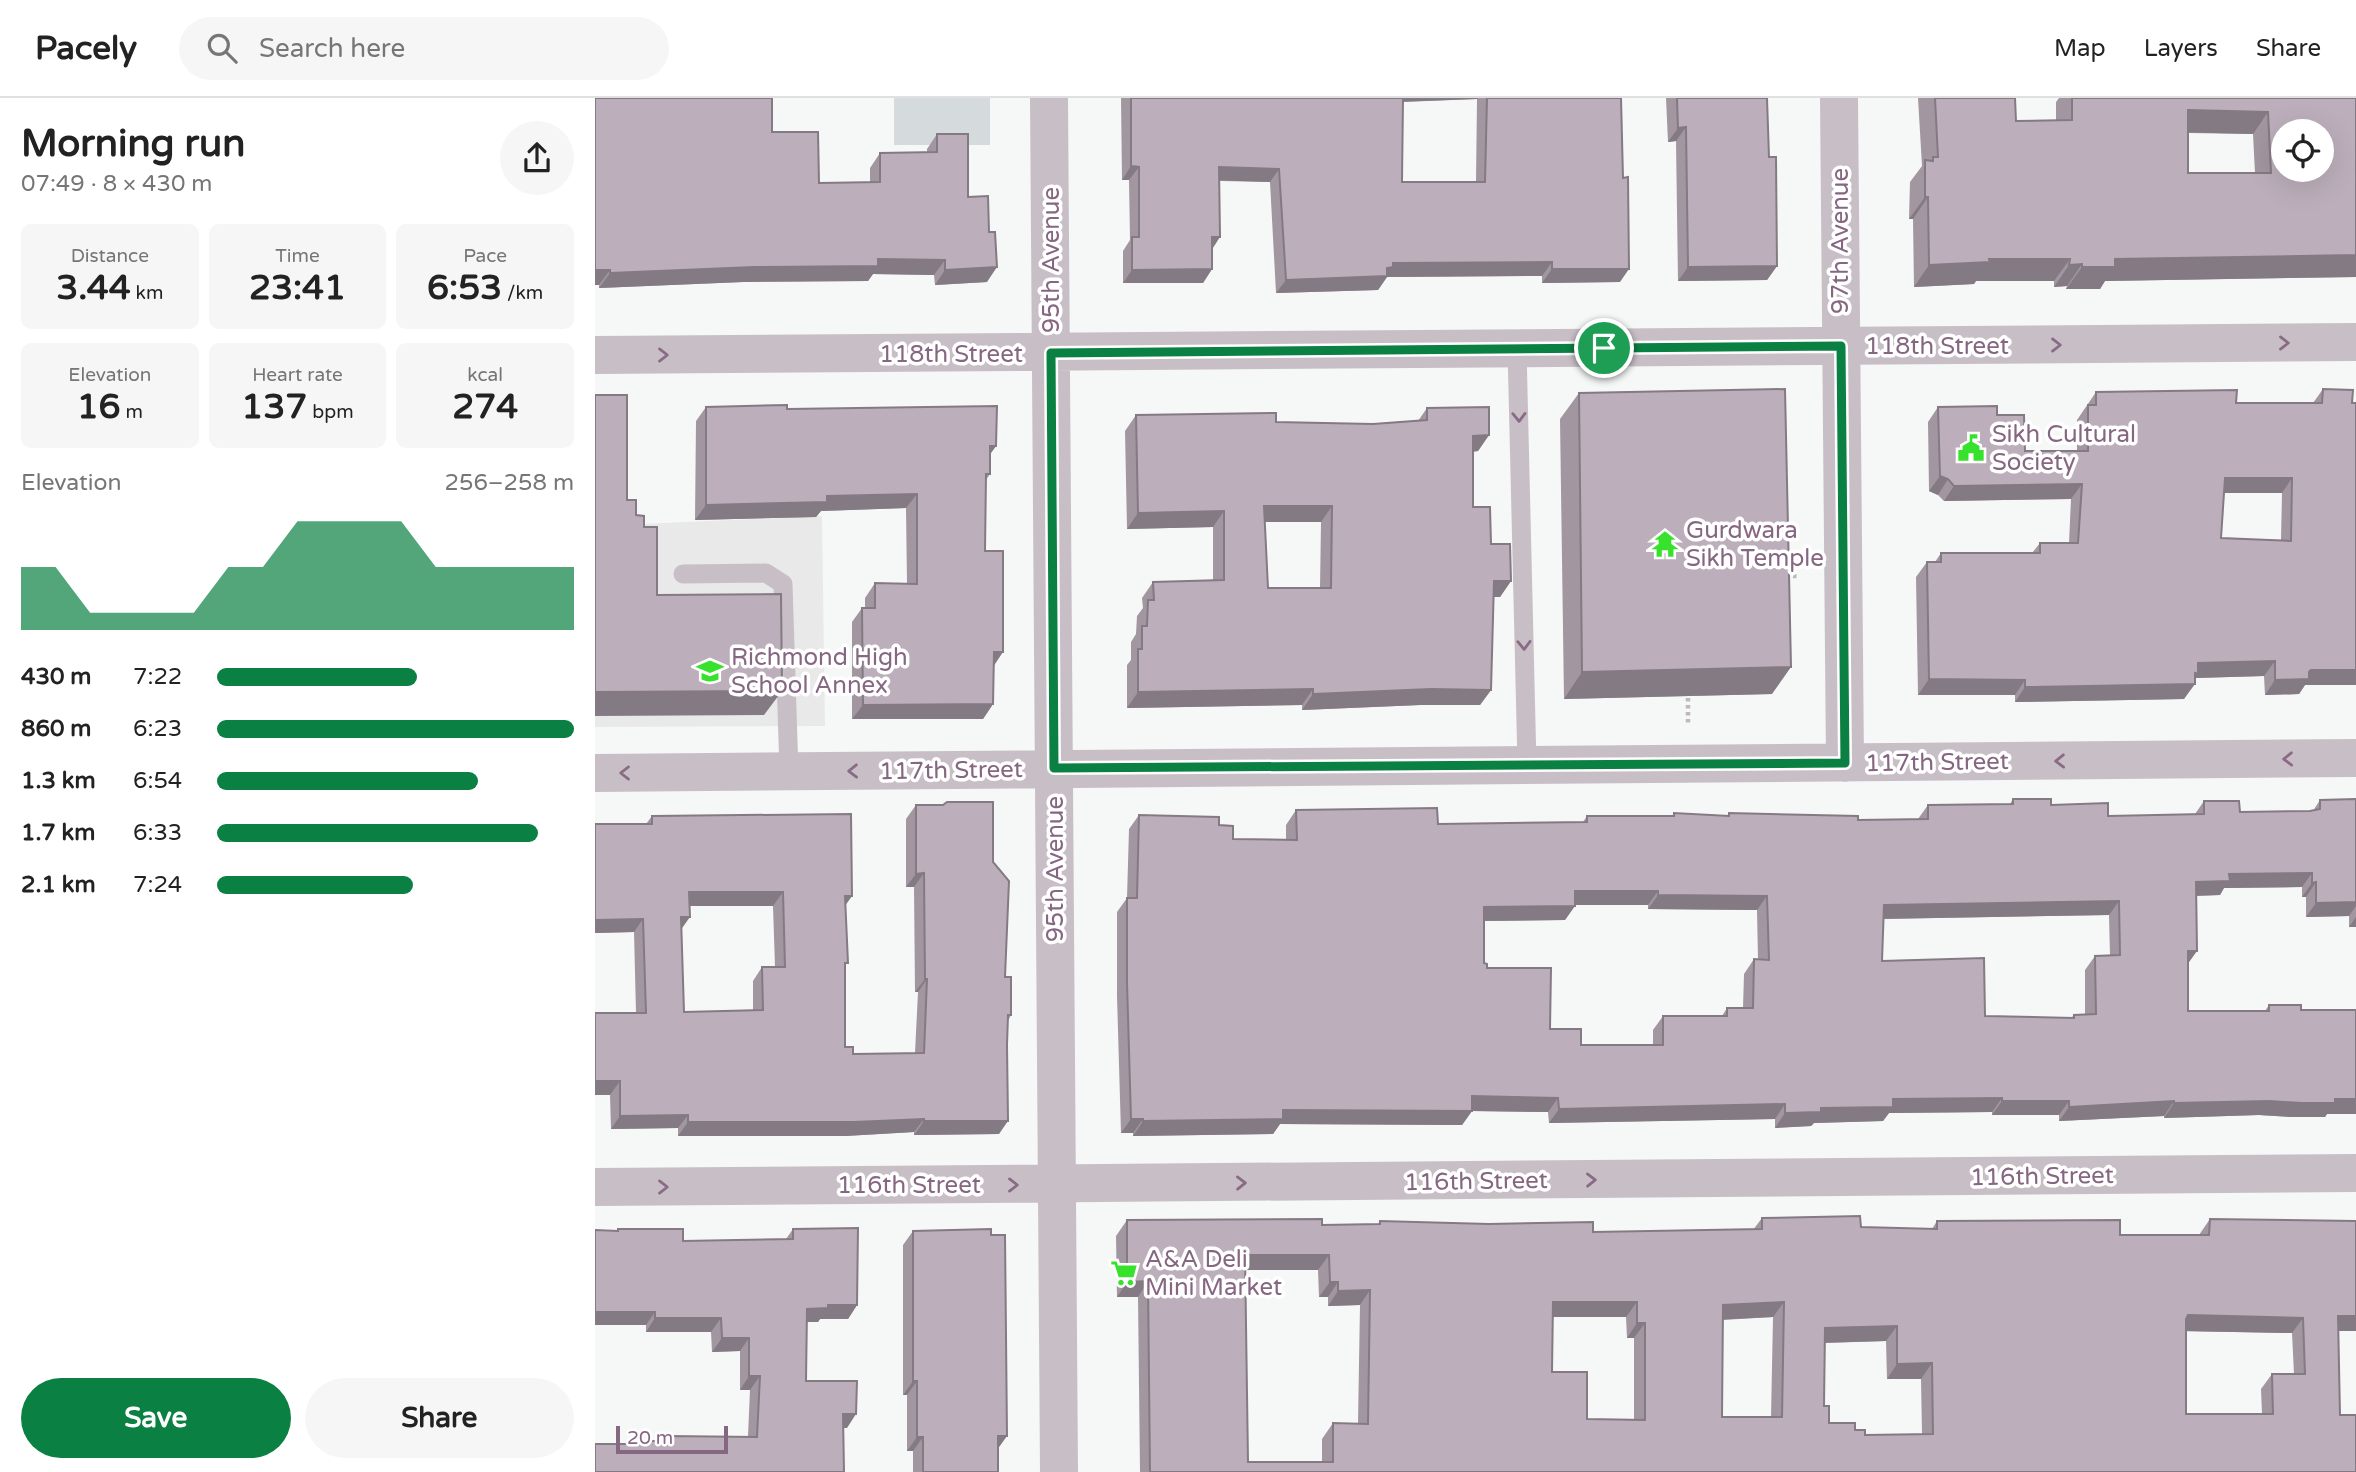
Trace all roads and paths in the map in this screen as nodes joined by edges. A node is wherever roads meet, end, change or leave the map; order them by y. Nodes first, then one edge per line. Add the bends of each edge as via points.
1 (1049, 98) edge
2 (1839, 98) edge
3 (2356, 342) edge
4 (1841, 346) junction
5 (1517, 349) junction
6 (1051, 353) junction
7 (595, 355) edge
8 (683, 574) dead end
9 (1786, 576) edge
10 (1798, 576) dead end
11 (1688, 698) edge
12 (1688, 729) dead end
13 (2356, 758) edge
14 (1845, 763) junction
15 (1527, 765) junction
16 (1054, 768) junction
17 (789, 772) junction
18 (595, 773) edge
19 (2356, 1173) edge
20 (1058, 1185) junction
21 (595, 1187) edge
22 (1059, 1472) edge

1 - 6 street, 95th Avenue
2 - 4 street, 97th Avenue
4 -> 3 street, 118th Street
4 - 5 street, 118th Street
4 - 14 street, 97th Avenue
5 - 6 street, 118th Street
5 -> 15 lane
7 -> 6 street, 118th Street
6 - 16 street, 95th Avenue
8 - 17 lane via 766,573 783,584
9 - 10 path
11 - 12 path
13 -> 14 street, 117th Street
14 - 15 street, 117th Street
15 - 16 street, 117th Street
16 -> 17 street, 117th Street
16 - 20 street, 95th Avenue
17 -> 18 street, 117th Street
20 -> 19 street, 116th Street
21 -> 20 street, 116th Street
20 - 22 street, 95th Avenue

